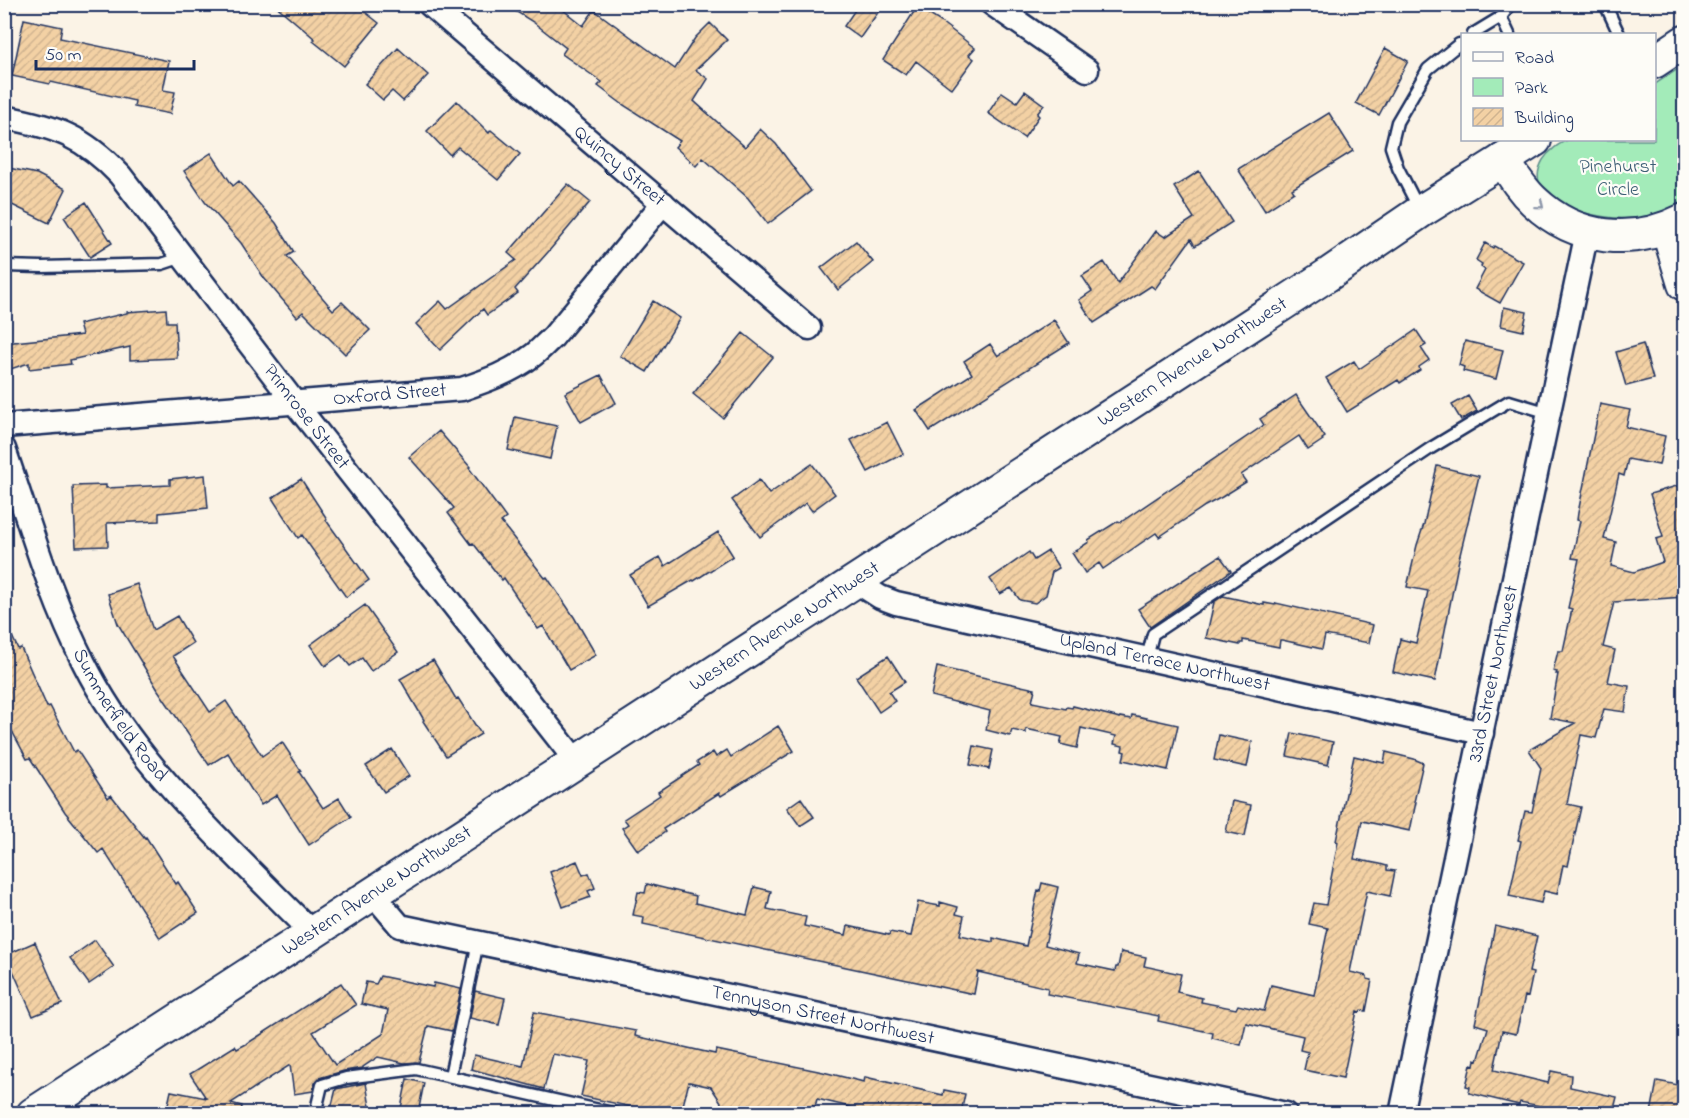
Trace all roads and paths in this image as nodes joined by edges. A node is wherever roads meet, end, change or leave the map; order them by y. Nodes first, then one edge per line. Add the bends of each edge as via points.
1 (429, 4) edge
2 (992, 4) edge
3 (1511, 4) edge
4 (1605, 4) edge
5 (1501, 16) junction
6 (1475, 33) edge
7 (1509, 33) edge
8 (1619, 33) edge
9 (1684, 42) edge
10 (1461, 44) edge
11 (1656, 61) edge
12 (1087, 70) dead end
13 (4, 117) edge
14 (1533, 141) edge
15 (1503, 160) junction
16 (663, 203) junction
17 (1420, 212) junction
18 (1676, 224) edge
19 (1587, 232) junction
20 (183, 257) junction
21 (4, 266) edge
22 (1684, 284) edge
23 (809, 328) dead end
24 (294, 402) junction
25 (1549, 413) junction
26 (4, 426) edge
27 (4, 449) edge
28 (855, 581) junction
29 (1147, 658) junction
30 (1482, 733) junction
31 (576, 761) junction
32 (373, 894) junction
33 (313, 933) junction
34 (478, 942) junction
35 (450, 1076) junction
36 (34, 1113) edge
37 (315, 1113) edge
38 (617, 1113) edge
39 (1286, 1113) edge
40 (1401, 1113) edge

1 - 16 street, Quincy Street
2 - 12 street
3 - 5 lane
4 - 8 lane
5 - 6 lane
5 - 7 lane
9 - 11 street
10 - 17 lane via 1428,69 1397,122 1391,147
13 - 20 street, Primrose Street via 63,132 105,159
14 - 15 street, Western Avenue Northwest
15 - 17 street, Western Avenue Northwest
15 -> 19 street via 1534,201 1556,218
16 - 23 street, Quincy Street
16 - 24 street, Oxford Street via 553,337 510,370 462,389
17 - 28 street, Western Avenue Northwest
18 - 19 street via 1630,236
18 - 22 street
19 - 25 street, 33rd Street Northwest
20 - 21 lane via 162,264
20 - 24 street, Primrose Street
24 - 26 street, Oxford Street
24 - 31 street, Primrose Street
25 - 29 lane via 1509,401 1431,448 1153,634
25 - 30 street, 33rd Street Northwest
27 - 33 street, Summerfield Road via 57,606 84,665 110,707 178,797
28 - 29 street, Upland Terrace Northwest via 896,603
28 - 31 street, Western Avenue Northwest
29 - 30 street, Upland Terrace Northwest
30 - 40 street, 33rd Street Northwest
31 - 32 street, Western Avenue Northwest
32 - 33 street, Western Avenue Northwest
32 - 34 street, Tennyson Street Northwest via 400,926
33 - 36 street, Western Avenue Northwest
34 - 35 lane
34 - 39 street, Tennyson Street Northwest
35 - 37 lane via 416,1069 346,1078 321,1085
35 - 38 lane

